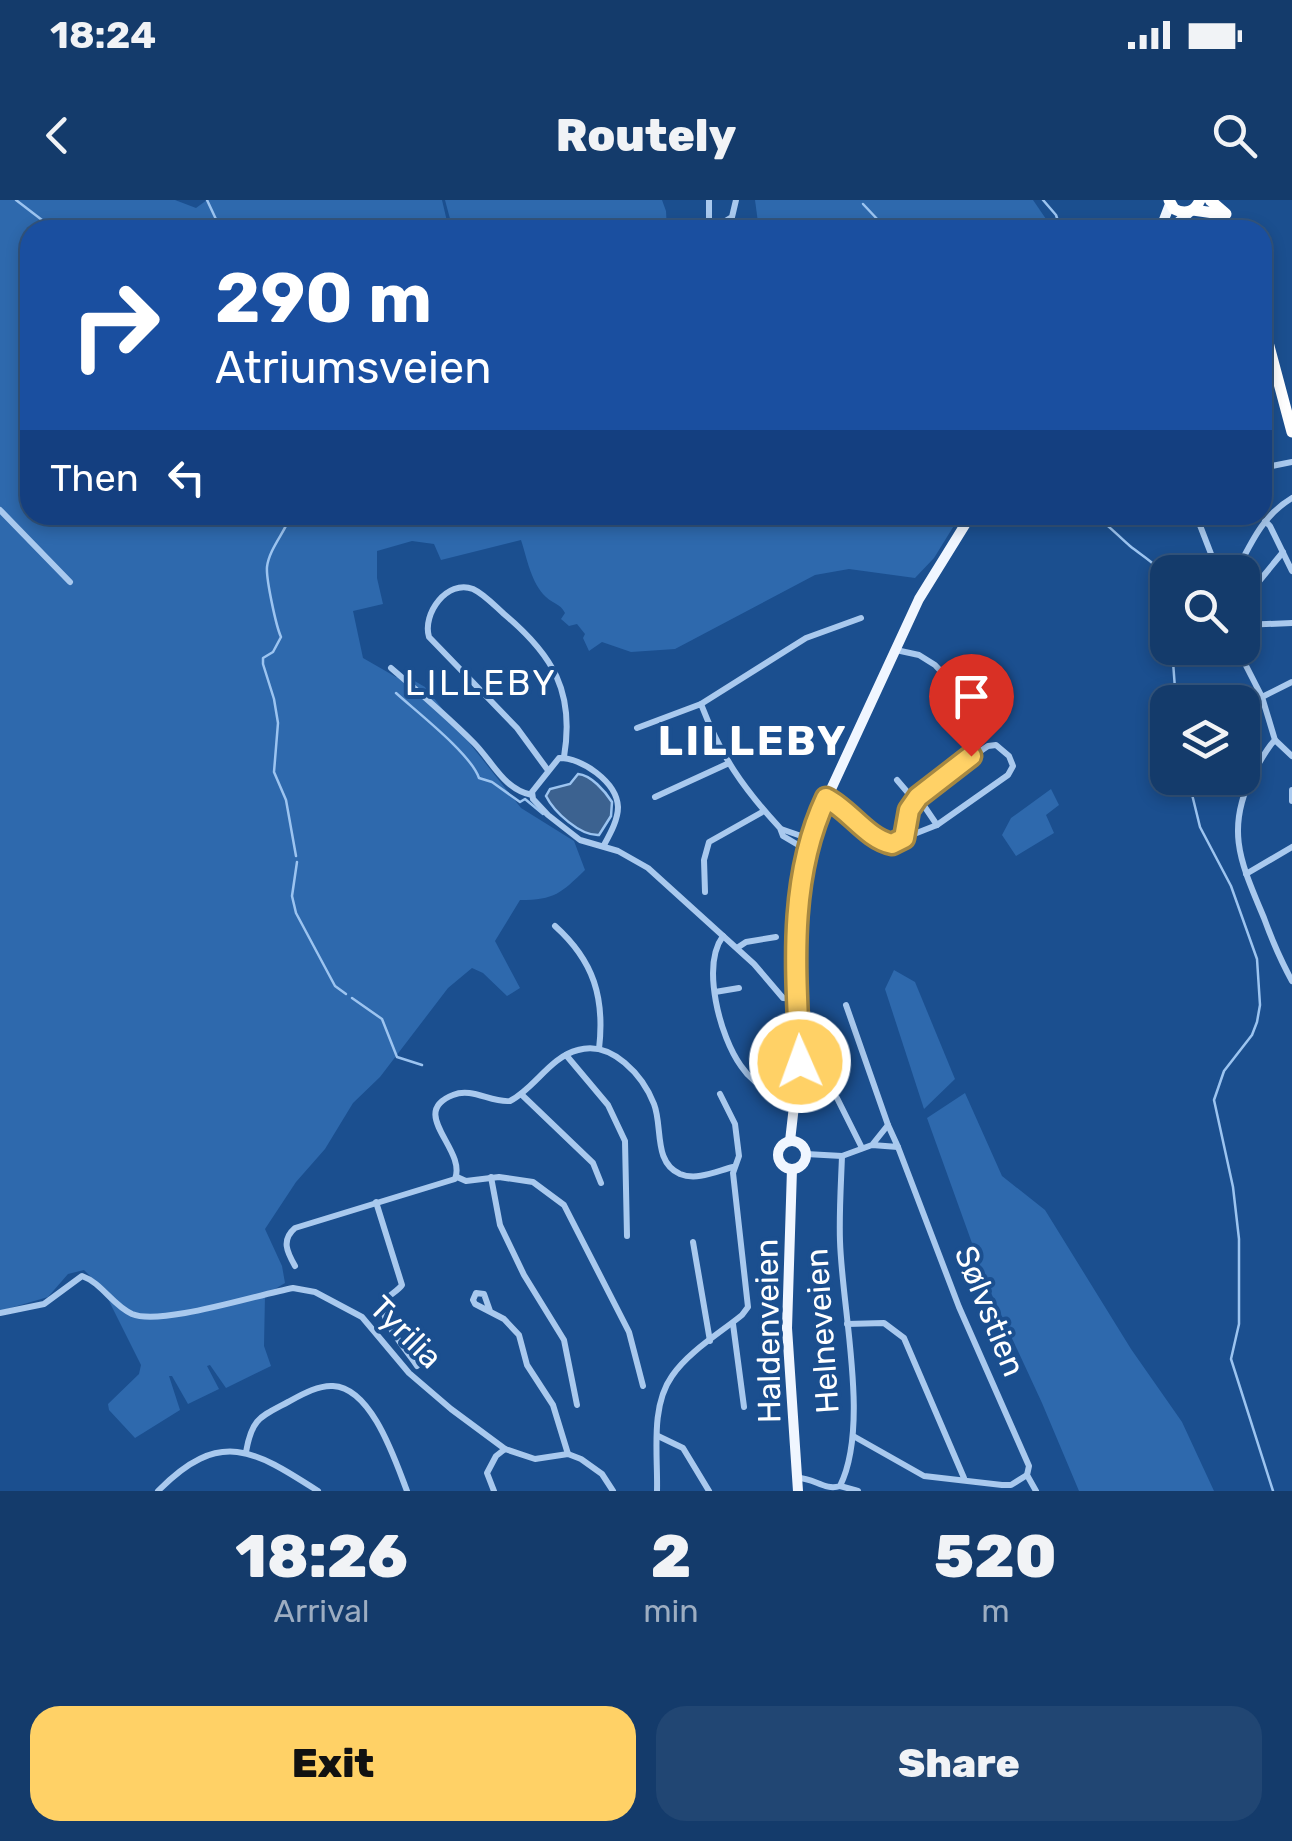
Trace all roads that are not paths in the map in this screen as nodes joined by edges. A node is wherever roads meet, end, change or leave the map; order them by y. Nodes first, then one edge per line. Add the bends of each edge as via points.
1 (1210, 200) edge
2 (1168, 202) edge
3 (1195, 207) edge
4 (1222, 220) edge
5 (1230, 220) edge
6 (1272, 357) edge
7 (1292, 432) edge
8 (0, 510) edge
9 (965, 525) edge
10 (1200, 525) edge
11 (1262, 525) edge
12 (1266, 525) edge
13 (1283, 552) junction
14 (1211, 555) edge
15 (1245, 555) edge
16 (1292, 571) edge
17 (1260, 580) edge
18 (70, 582) dead end
19 (853, 610) dead end
20 (1292, 623) edge
21 (1260, 625) edge
22 (895, 650) junction
23 (1246, 665) edge
24 (391, 668) dead end
25 (951, 682) junction
26 (1292, 682) edge
27 (965, 697) dead end
28 (1262, 697) junction
29 (939, 700) dead end
30 (700, 704) junction
31 (637, 728) dead end
32 (1275, 740) junction
33 (564, 756) junction
34 (1292, 756) edge
35 (727, 764) junction
36 (548, 769) junction
37 (897, 780) dead end
38 (1292, 790) edge
39 (532, 795) junction
40 (655, 797) dead end
41 (826, 798) junction
42 (916, 799) junction
43 (1292, 801) edge
44 (764, 811) junction
45 (937, 825) junction
46 (904, 838) junction
47 (807, 844) junction
48 (604, 845) junction
49 (1292, 847) edge
50 (1246, 874) junction
51 (705, 892) dead end
52 (554, 926) dead end
53 (723, 936) junction
54 (776, 938) dead end
55 (737, 948) junction
56 (1292, 981) edge
57 (738, 988) dead end
58 (715, 992) junction
59 (797, 999) junction
60 (846, 1005) dead end
61 (599, 1049) junction
62 (566, 1055) junction
63 (771, 1093) dead end
64 (521, 1094) junction
65 (720, 1094) dead end
66 (837, 1098) dead end
67 (888, 1124) junction
68 (790, 1140) junction
69 (872, 1144) junction
70 (862, 1148) junction
71 (898, 1148) junction
72 (806, 1154) junction
73 (842, 1156) junction
74 (733, 1166) junction
75 (792, 1169) junction
76 (457, 1177) junction
77 (491, 1177) junction
78 (601, 1183) dead end
79 (376, 1202) junction
80 (627, 1236) dead end
81 (693, 1242) dead end
82 (295, 1266) dead end
83 (490, 1312) dead end
84 (0, 1314) edge
85 (732, 1323) junction
86 (847, 1324) junction
87 (710, 1341) junction
88 (417, 1366) dead end
89 (643, 1386) dead end
90 (577, 1404) dead end
91 (744, 1406) dead end
92 (658, 1436) junction
93 (854, 1437) junction
94 (505, 1449) junction
95 (246, 1452) junction
96 (568, 1454) junction
97 (1027, 1475) junction
98 (964, 1478) junction
99 (798, 1485) edge
100 (840, 1486) junction
101 (827, 1490) edge
102 (158, 1491) edge
103 (318, 1491) edge
104 (407, 1491) edge
105 (494, 1491) edge
106 (613, 1491) edge
107 (658, 1491) edge
108 (709, 1491) edge
109 (858, 1491) edge
110 (1036, 1491) edge

1 - 5 highway
2 - 3 highway via 1180,212
3 - 4 highway
6 - 7 highway
8 - 18 street
9 - 22 main road
10 - 14 street
11 - 15 street
12 - 13 street
13 - 16 street
13 - 17 street
19 - 30 street via 859,619 806,638
20 - 21 street
22 - 25 street via 935,664
22 - 41 main road
23 - 28 street
24 - 39 street via 501,776
25 - 27 street
25 - 29 street
26 - 28 street
28 - 32 street
30 - 31 street
30 - 35 street
32 - 34 street
32 - 50 street via 1240,810 1238,846
33 - 36 street
33 - 36 street via 567,712 551,664 479,593 451,591 431,613 429,638
33 - 48 street via 603,778 615,794 618,809
35 - 40 street
35 - 44 street
36 - 39 street
37 - 42 street
38 - 43 street
39 - 48 street via 580,840
41 - 46 street via 886,844
41 - 47 main road
42 - 45 street
42 - 45 street via 988,746 996,744 1009,756 1008,775
42 - 46 street
44 - 47 street
44 - 51 street via 708,842
45 - 46 street
47 - 59 main road via 798,894
48 - 53 street via 648,868
49 - 50 street
50 - 56 street
52 - 61 street via 594,979 601,1006
53 - 55 street
53 - 58 street via 712,962
54 - 55 street
55 - 59 street via 783,998
57 - 58 street
58 - 63 street via 738,1062
59 - 68 main road via 800,1062
60 - 67 street, Sølvstien
61 - 62 street
61 - 74 street via 622,1060 645,1087 672,1169 697,1176
62 - 64 street
62 - 80 street via 608,1104 625,1141
64 - 76 street via 498,1102 460,1093 442,1103 436,1126 455,1153
64 - 78 street via 593,1163
65 - 74 street via 735,1124 739,1156
66 - 70 street
67 - 69 street
67 - 71 street, Sølvstien
68 - 72 main road
68 - 75 main road via 778,1157
69 - 70 street
69 - 71 street
70 - 73 street
71 - 97 street, Sølvstien via 1029,1466
72 - 73 street
72 - 75 main road
73 - 86 street, Helneveien
74 - 85 street via 749,1301
75 - 99 main road, Haldenveien via 787,1328
76 - 77 street
76 - 79 street
77 - 89 street via 533,1182 564,1205 629,1332
77 - 90 street via 500,1225 564,1340
79 - 82 street via 292,1230 286,1245
79 - 88 street via 402,1285 383,1308
81 - 87 street
83 - 96 street via 519,1335
84 - 94 street, Tyrilia via 44,1304 82,1276 144,1317 298,1288 315,1292 353,1310 409,1373
85 - 87 street
85 - 91 street
86 - 93 street, Helneveien
86 - 98 street via 884,1323 904,1338
87 - 92 street via 672,1375
92 - 107 street
92 - 108 street via 683,1448
93 - 98 street via 924,1476
93 - 100 street, Helneveien
94 - 96 street, Tyrilia via 535,1459
94 - 105 street via 487,1473
95 - 102 street via 205,1456
95 - 103 street
95 - 104 street via 262,1416 306,1392 337,1386 372,1412
96 - 106 street via 593,1465
97 - 98 street via 1002,1486
97 - 110 street, Sølvstien
99 - 101 street via 815,1481
100 - 101 street
100 - 109 street

